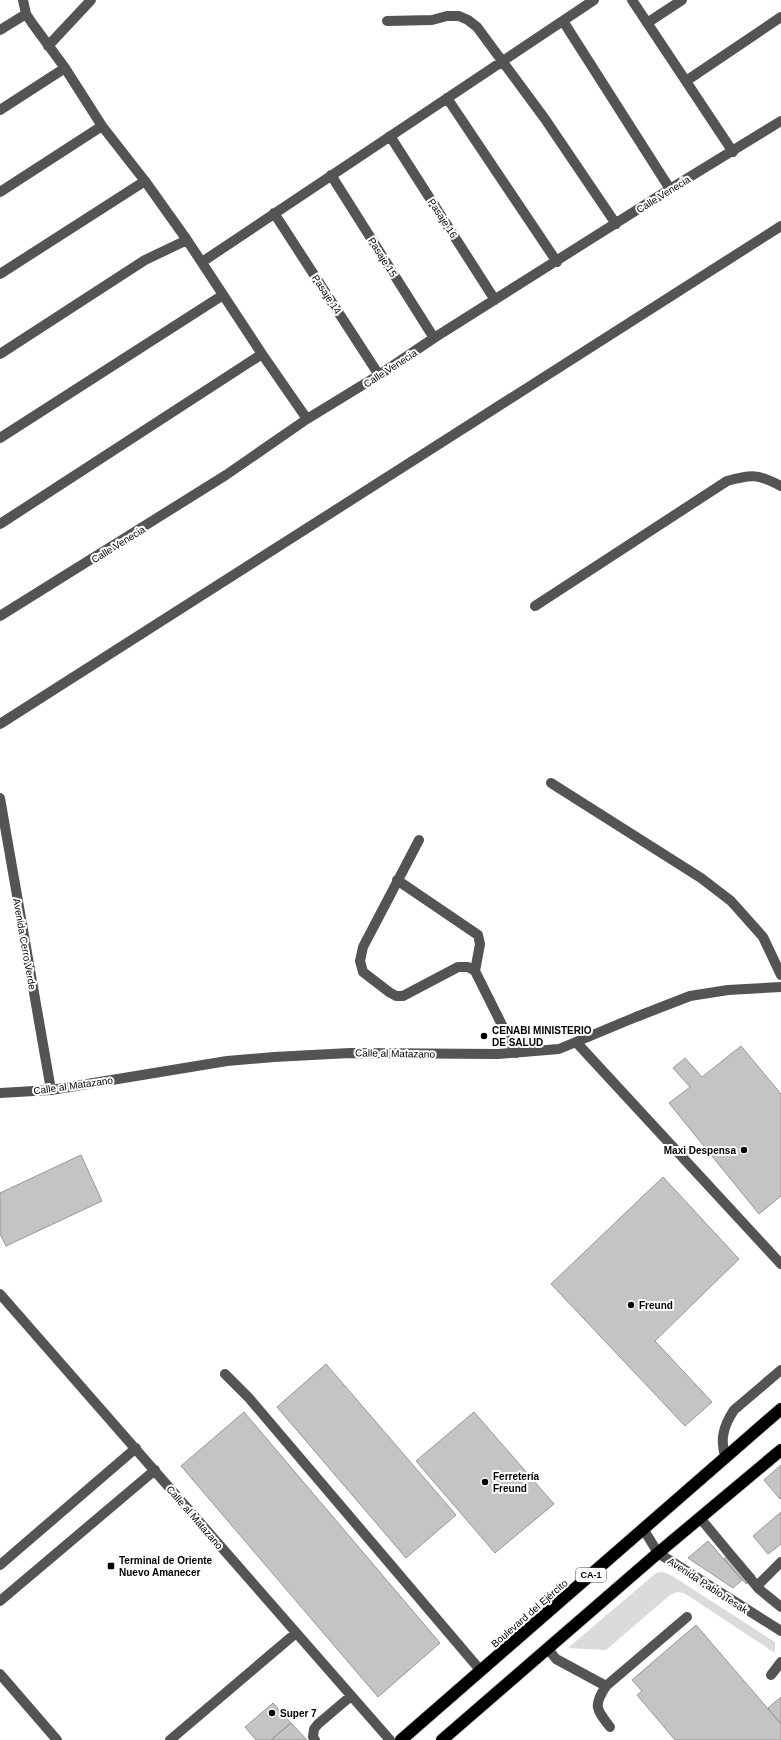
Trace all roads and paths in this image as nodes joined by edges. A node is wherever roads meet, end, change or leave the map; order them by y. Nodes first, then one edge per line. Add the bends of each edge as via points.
1 (23, 0) edge
2 (91, 0) edge
3 (594, 0) edge
4 (632, 0) edge
5 (682, 0) edge
6 (26, 14) junction
7 (781, 17) edge
8 (387, 20) dead end
9 (563, 21) junction
10 (647, 23) junction
11 (0, 30) edge
12 (48, 46) junction
13 (503, 61) junction
14 (65, 68) junction
15 (686, 81) junction
16 (447, 98) junction
17 (0, 110) edge
18 (781, 121) edge
19 (102, 126) junction
20 (390, 136) junction
21 (733, 152) junction
22 (331, 175) junction
23 (145, 181) junction
24 (670, 189) junction
25 (0, 192) edge
26 (274, 213) junction
27 (616, 224) junction
28 (781, 226) edge
29 (187, 240) junction
30 (202, 262) junction
31 (557, 262) junction
32 (0, 274) edge
33 (223, 295) junction
34 (495, 300) junction
35 (434, 338) junction
36 (0, 354) edge
37 (262, 354) junction
38 (379, 375) junction
39 (307, 419) junction
40 (0, 438) edge
41 (781, 486) edge
42 (0, 524) edge
43 (535, 606) dead end
44 (0, 616) edge
45 (0, 724) edge
46 (551, 783) dead end
47 (0, 798) edge
48 (419, 840) dead end
49 (397, 880) junction
50 (475, 971) junction
51 (781, 975) edge
52 (781, 987) edge
53 (576, 1042) junction
54 (516, 1053) junction
55 (51, 1090) junction
56 (0, 1093) edge
57 (781, 1264) edge
58 (0, 1294) edge
59 (781, 1370) edge
60 (225, 1374) dead end
61 (781, 1409) edge
62 (136, 1448) junction
63 (781, 1450) edge
64 (726, 1458) junction
65 (155, 1470) junction
66 (700, 1518) junction
67 (644, 1530) junction
68 (658, 1553) junction
69 (781, 1562) edge
70 (0, 1564) edge
71 (757, 1586) junction
72 (0, 1602) edge
73 (781, 1607) edge
74 (687, 1617) dead end
75 (781, 1631) edge
76 (296, 1633) junction
77 (548, 1649) junction
78 (781, 1662) edge
79 (481, 1670) junction
80 (0, 1674) edge
81 (771, 1675) dead end
82 (606, 1686) junction
83 (351, 1696) junction
84 (610, 1727) dead end
85 (58, 1740) edge
86 (170, 1740) edge
87 (315, 1740) edge
88 (390, 1740) edge
89 (401, 1740) edge
90 (442, 1740) edge

1 - 6 street
2 - 12 street
3 - 9 street
4 - 10 street
5 - 10 street
6 - 11 street
6 - 12 street
7 - 15 street
8 - 13 street via 432,20 459,16 477,27
9 - 13 street
9 - 24 street
10 - 15 street
12 - 14 street
13 - 16 street
13 - 27 street
14 - 17 street
14 - 19 street
15 - 21 street
16 - 20 street
16 - 31 street
18 - 21 street, Calle Venecia
19 - 23 street
19 - 25 street
20 - 22 street
20 - 34 street, Pasaje 16
21 - 24 street, Calle Venecia
22 - 26 street
22 - 35 street, Pasaje 15
23 - 29 street
23 - 32 street
24 - 27 street, Calle Venecia
26 - 30 street
26 - 38 street, Pasaje 14
27 - 31 street, Calle Venecia
28 - 45 street
29 - 30 street
29 - 36 street via 145,260
30 - 33 street
31 - 34 street, Calle Venecia
33 - 37 street
33 - 40 street
34 - 35 street, Calle Venecia
35 - 38 street, Calle Venecia
37 - 39 street
37 - 42 street
38 - 39 street, Calle Venecia
39 - 44 street, Calle Venecia via 226,475
41 - 43 street via 766,478 746,475 727,481
46 - 51 street via 701,878 731,901 764,937
47 - 55 street, Avenida Cerro Verde
48 - 49 street
49 - 50 street via 478,935 480,944
49 - 50 street via 363,946 360,961 363,972 396,996 403,996 458,967 468,966
50 - 54 street
52 - 53 street, Calle al Matazano via 728,990 690,996
53 - 54 street, Calle al Matazano via 559,1049
53 - 57 street
54 - 55 street, Calle al Matazano via 350,1053 274,1057
55 - 56 street, Calle al Matazano
58 - 62 street, Calle al Matazano
59 - 64 street via 734,1410 724,1429 722,1443
60 - 79 street via 249,1398
61 - 64 highway, Boulevard del Ejército / CA-1
62 - 65 street, Calle al Matazano
62 - 70 street
63 - 66 highway, CA-1
64 - 67 highway, Boulevard del Ejército / CA-1
65 - 72 street
65 - 76 street, Calle al Matazano
66 - 68 highway, CA-1
66 - 71 street
67 - 68 street, Avenida Pablo Tesak
67 - 79 highway, Boulevard del Ejército / CA-1
68 - 75 street, Avenida Pablo Tesak
68 - 77 highway, CA-1
69 - 71 street
71 - 73 street
74 - 82 street
76 - 83 street, Calle al Matazano
76 - 86 street
77 - 82 street via 556,1660
77 - 90 highway, CA-1
78 - 81 street
79 - 89 highway, Boulevard del Ejército / CA-1
80 - 85 street
82 - 84 street via 597,1704 598,1712
83 - 87 street via 318,1724 314,1729
83 - 88 street, Calle al Matazano

